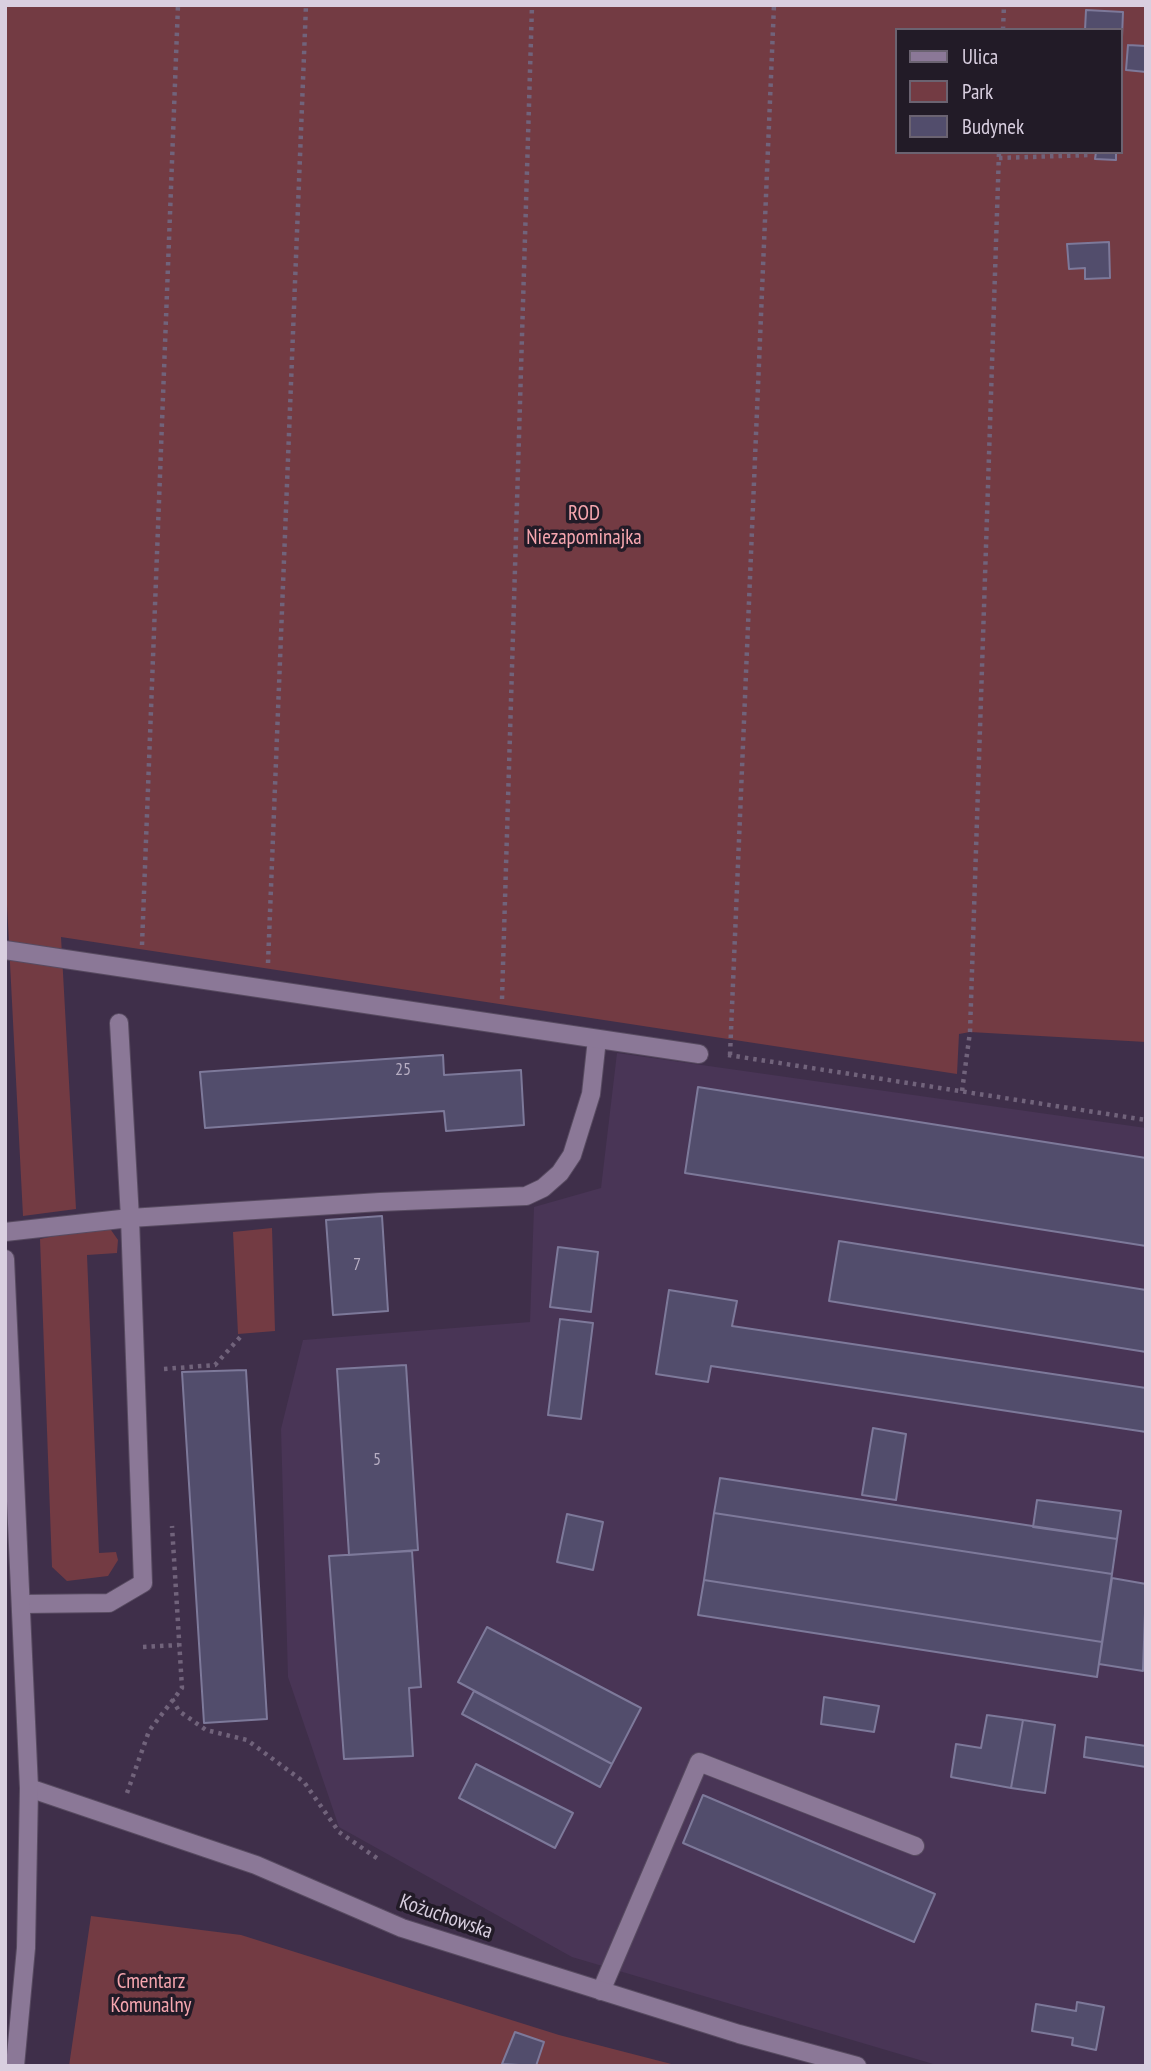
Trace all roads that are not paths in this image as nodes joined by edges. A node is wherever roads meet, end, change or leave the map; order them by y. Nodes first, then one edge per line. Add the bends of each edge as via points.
1 (5, 950) edge
2 (119, 1023) dead end
3 (597, 1039) junction
4 (699, 1054) road end
5 (130, 1217) junction
6 (5, 1232) edge
7 (5, 1259) edge
8 (11, 1511) edge
9 (22, 1604) junction
10 (29, 1788) junction
11 (915, 1846) dead end
12 (601, 1991) junction
13 (12, 2064) edge
14 (858, 2066) edge

1 - 3 street
2 - 5 street
3 - 4 street
3 - 5 street via 591,1094 572,1155 560,1174 526,1196
5 - 6 street
5 - 9 street via 143,1583 108,1603
7 - 8 street
8 - 9 street
9 - 10 street
10 - 12 street, Kożuchowska via 256,1865 402,1928
10 - 13 street via 26,1948
11 - 12 street via 699,1762
12 - 14 street, Kożuchowska

